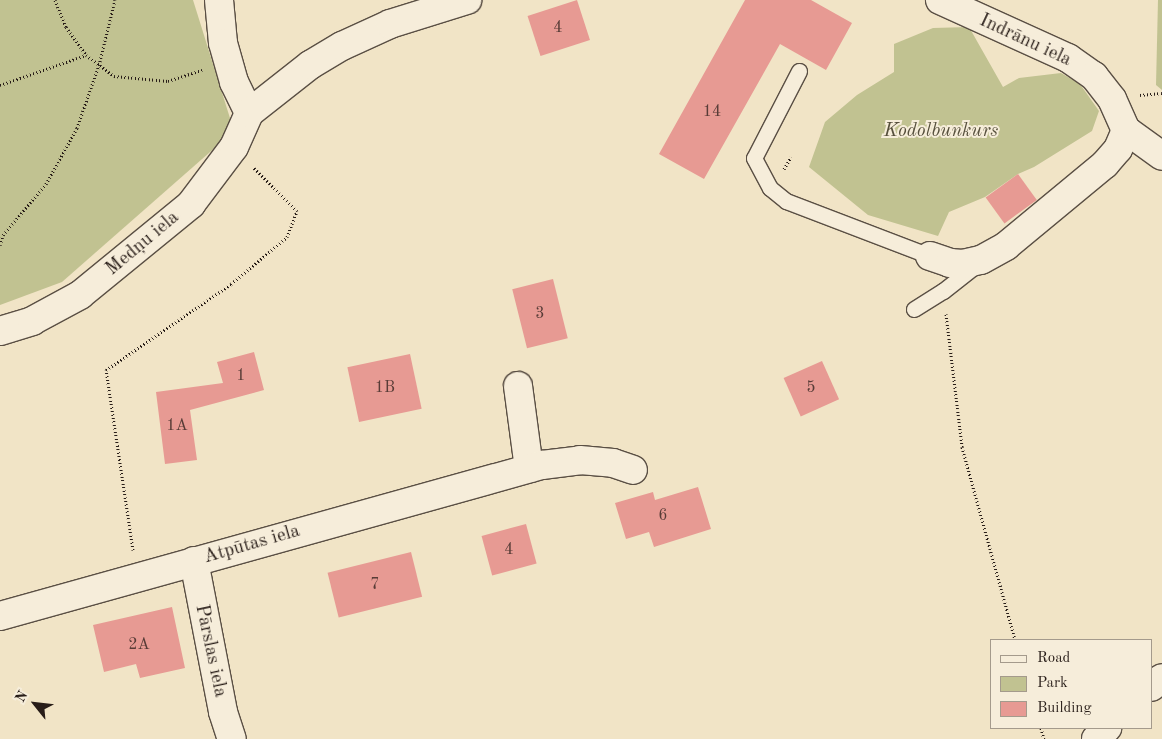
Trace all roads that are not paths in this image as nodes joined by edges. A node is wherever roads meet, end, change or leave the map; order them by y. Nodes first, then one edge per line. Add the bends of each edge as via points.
1 (219, 0) edge
2 (467, 0) edge
3 (940, 0) edge
4 (799, 71) dead end
5 (249, 113) junction
6 (1126, 130) junction
7 (1162, 156) edge
8 (930, 256) joint
9 (981, 260) junction
10 (914, 309) dead end
11 (0, 331) edge
12 (518, 386) dead end
13 (633, 470) dead end
14 (517, 471) junction
15 (194, 561) junction
16 (0, 616) edge
17 (1162, 678) edge
18 (1152, 686) edge
19 (1106, 729) edge
20 (232, 739) edge
21 (1096, 739) edge

1 - 5 street via 223,43 234,82
2 - 5 street, Medņu iela via 418,13 342,46 310,65
3 - 6 street, Indrānu iela via 1068,58 1094,76 1112,99
4 - 8 lane via 754,158 770,188 786,201
5 - 11 street, Medņu iela via 234,147 191,204 80,295 32,321
6 - 7 street, Indrānu iela
6 - 9 street via 1118,149 1105,164 1006,246
8 - 9 street via 950,263
9 - 10 lane via 943,291
12 - 14 street
13 - 14 street, Atpūtas iela via 580,460
14 - 15 street, Atpūtas iela
15 - 16 street, Atpūtas iela
15 - 20 street, Pārslas iela via 220,695
17 - 18 street
19 - 21 street

